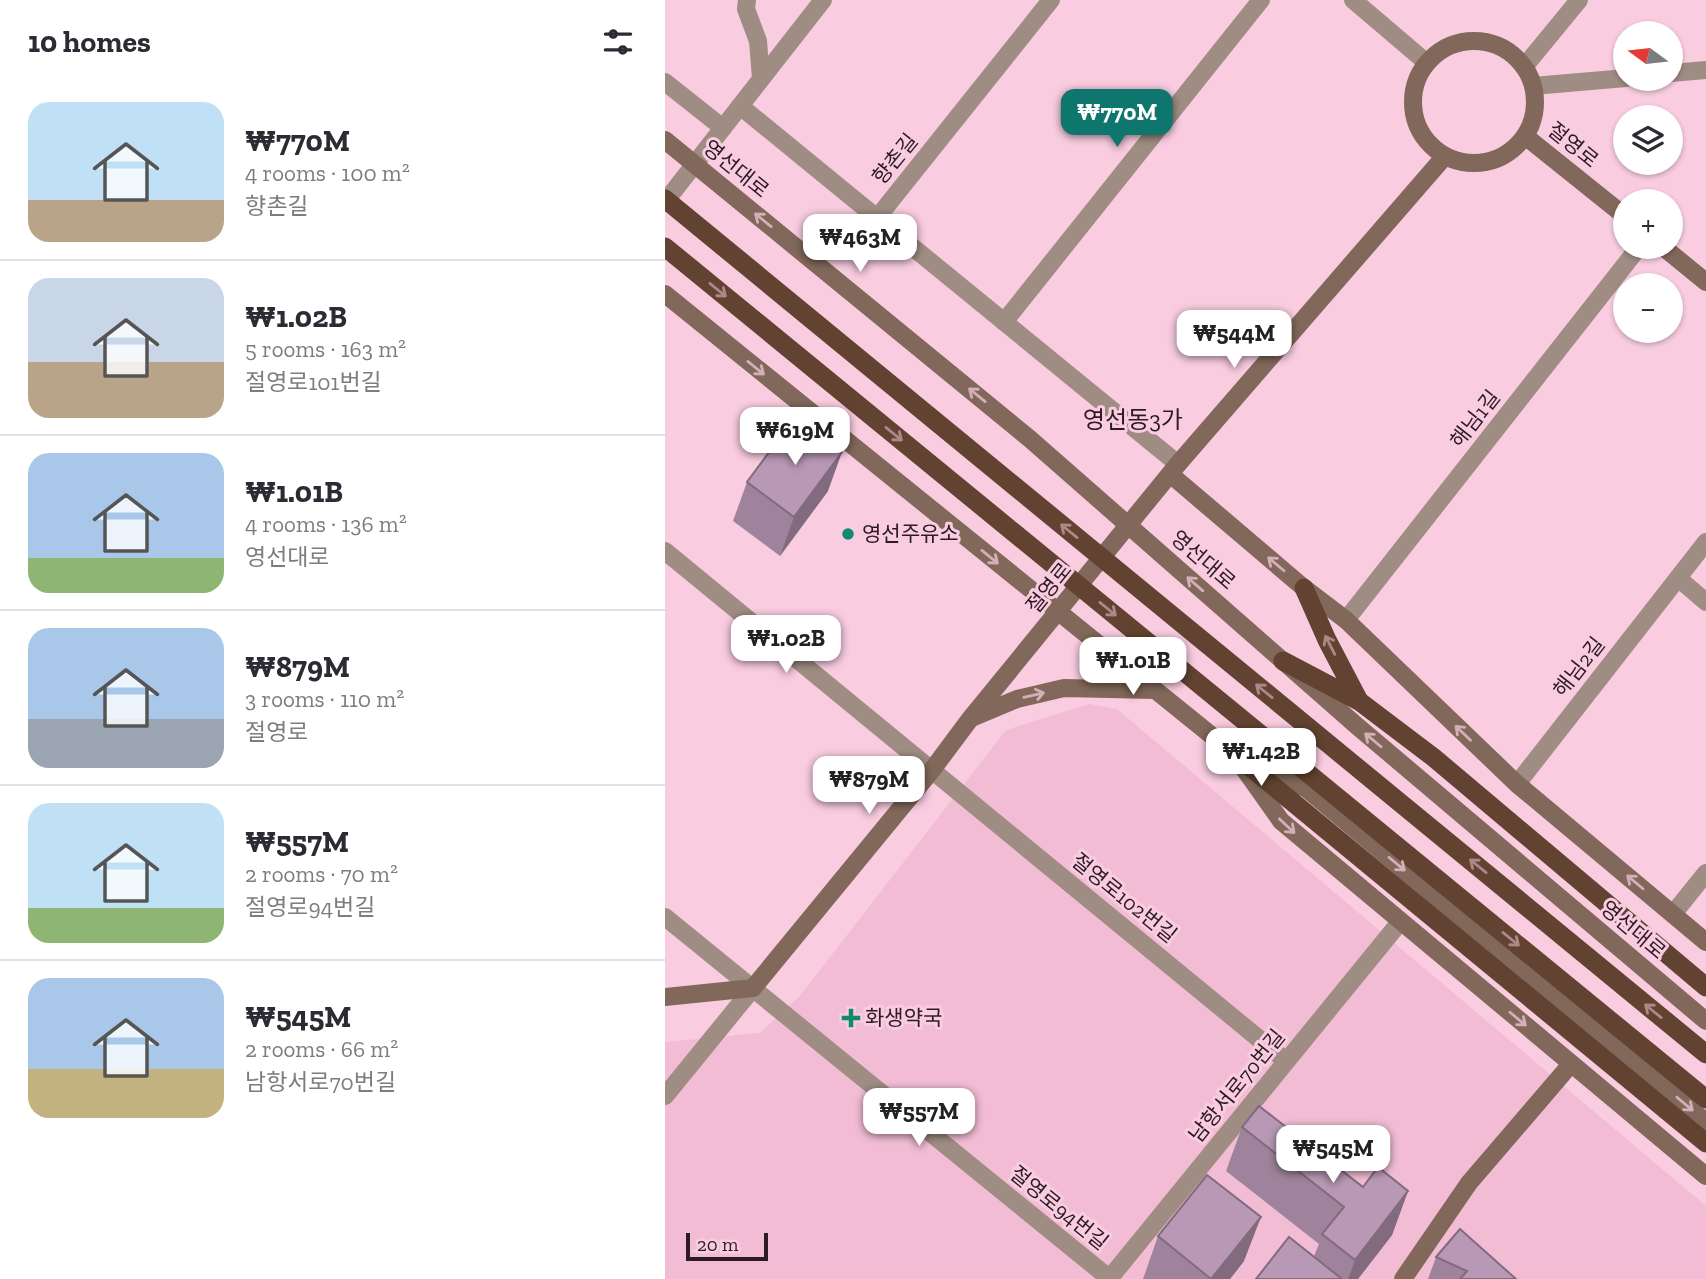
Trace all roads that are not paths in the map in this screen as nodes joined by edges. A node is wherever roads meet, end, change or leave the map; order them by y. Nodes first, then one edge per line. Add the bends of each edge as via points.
1 (747, 0) edge
2 (823, 0) edge
3 (1051, 0) edge
4 (1261, 0) edge
5 (1353, 0) edge
6 (1580, 0) edge
7 (1427, 63) junction
8 (1524, 67) junction
9 (1706, 70) edge
10 (1683, 72) edge
11 (761, 79) junction
12 (1613, 79) edge
13 (665, 82) edge
14 (1533, 86) junction
15 (740, 106) junction
16 (723, 128) junction
17 (1525, 136) junction
18 (665, 140) edge
19 (1445, 156) junction
20 (695, 164) junction
21 (665, 201) edge
22 (1613, 207) edge
23 (877, 218) junction
24 (665, 247) edge
25 (1630, 259) edge
26 (1678, 259) edge
27 (1706, 282) edge
28 (665, 294) edge
29 (1004, 322) junction
30 (1174, 469) junction
31 (1128, 524) junction
32 (1706, 542) edge
33 (665, 551) edge
34 (1678, 578) junction
35 (1304, 588) junction
36 (1706, 602) edge
37 (1059, 613) junction
38 (1346, 620) junction
39 (1283, 661) junction
40 (1154, 690) junction
41 (1359, 701) junction
42 (970, 719) junction
43 (1231, 752) junction
44 (932, 769) junction
45 (1517, 784) junction
46 (1706, 873) edge
47 (1673, 914) junction
48 (665, 917) edge
49 (1400, 922) junction
50 (1706, 942) edge
51 (1706, 987) edge
52 (753, 988) junction
53 (665, 997) edge
54 (1706, 1021) edge
55 (1706, 1054) edge
56 (1286, 1061) junction
57 (1571, 1064) junction
58 (665, 1096) edge
59 (1706, 1098) edge
60 (1706, 1122) edge
61 (1706, 1143) edge
62 (1706, 1176) edge
63 (1109, 1279) edge
64 (1403, 1279) edge

1 - 11 street via 758,41
2 - 11 street
3 - 23 street, 향촌길
4 - 29 street
5 - 7 street
6 - 8 street
7 - 8 main road via 1444,48 1465,41 1488,42 1508,51
7 - 19 main road via 1413,96 1414,114 1420,131
8 - 14 main road
9 - 10 street
11 - 15 street
12 - 14 street
13 - 16 street
14 - 17 main road via 1534,112
15 - 16 street
15 - 23 street
16 - 20 street
17 - 19 main road via 1510,152 1489,161 1467,163
17 - 22 main road, 절영로
18 - 20 main road, 영선대로
19 - 30 main road, 절영로
20 - 21 street
31 -> 20 main road, 영선대로
55 -> 21 highway, bridge
23 - 29 street, 향촌길
24 -> 59 highway, bridge
25 - 38 street, 해님1길
26 - 27 main road
28 -> 37 main road
29 - 30 street, 향촌길
30 - 31 main road, 절영로
35 -> 30 main road
31 - 37 main road, 절영로
39 -> 31 main road, 영선대로
32 - 34 street, 해님2길
33 - 44 street, 절영로102번길
34 - 36 street
34 - 45 street, 해님2길
35 - 38 main road
41 -> 35 highway
37 - 40 main road
37 - 42 main road, 절영로
45 -> 38 main road
39 - 41 highway
54 -> 39 main road, 영선대로
42 -> 40 main road via 1017,699 1064,688
40 - 43 main road
41 - 51 highway via 1433,757
42 - 44 main road, 절영로
43 -> 49 main road via 1281,821
43 -> 60 main road via 1307,789
43 - 61 highway
44 - 52 main road, 절영로
44 - 56 street, 절영로102번길
47 -> 45 main road
46 - 47 street
47 - 50 main road
48 - 52 street, 절영로94번길
49 - 56 street, 남항서로70번길
49 -> 57 main road
52 - 53 main road
52 - 58 street
52 - 63 street, 절영로94번길
56 - 63 street, 남항서로70번길
57 - 62 main road
57 - 64 main road via 1469,1183

